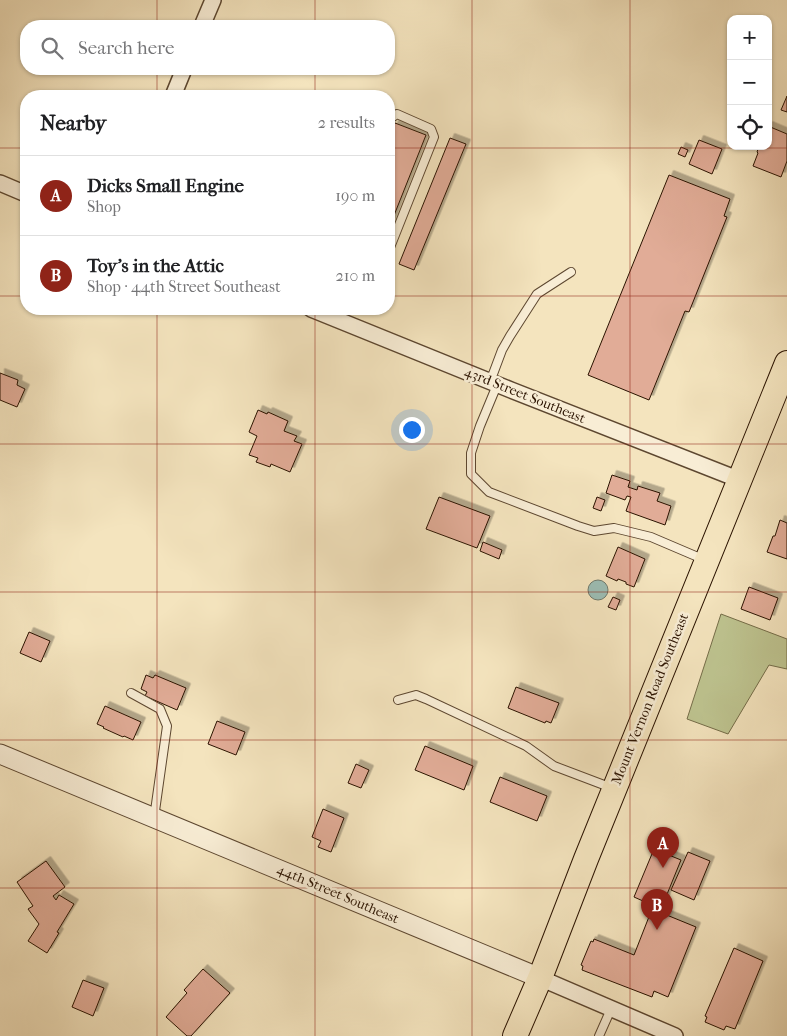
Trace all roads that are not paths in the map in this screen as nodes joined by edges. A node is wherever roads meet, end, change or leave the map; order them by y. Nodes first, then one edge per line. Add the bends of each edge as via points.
1 (212, 0) edge
2 (204, 20) edge
3 (182, 75) edge
4 (175, 90) edge
5 (395, 116) edge
6 (0, 183) edge
7 (20, 191) edge
8 (395, 235) edge
9 (571, 272) dead end
10 (327, 315) edge
11 (787, 363) edge
12 (494, 383) junction
13 (740, 480) junction
14 (707, 560) junction
15 (131, 693) dead end
16 (398, 700) dead end
17 (0, 754) edge
18 (614, 789) junction
19 (154, 818) junction
20 (540, 978) junction
21 (611, 1009) junction
22 (670, 1035) edge
23 (515, 1036) edge
24 (599, 1036) edge

1 - 2 street
3 - 4 street
5 - 8 lane via 431,129 434,137
6 - 7 street
9 - 12 lane via 537,294 502,350
10 - 12 street, 43rd Street Southeast
11 - 13 main road, Mount Vernon Road Southeast
12 - 13 street, 43rd Street Southeast
12 - 14 lane via 471,453 471,474 489,492 586,529 623,530
13 - 14 main road, Mount Vernon Road Southeast
14 - 18 main road, Mount Vernon Road Southeast
15 - 19 lane via 160,710 167,726
16 - 18 lane via 416,695 426,699 526,746 554,766
17 - 19 street, 44th Street Southeast
18 - 20 main road, Mount Vernon Road Southeast
19 - 20 street, 44th Street Southeast
20 - 21 street, 44th Street Southeast
20 - 23 main road, Mount Vernon Road Southeast
21 - 22 street, 44th Street Southeast
21 - 24 lane

